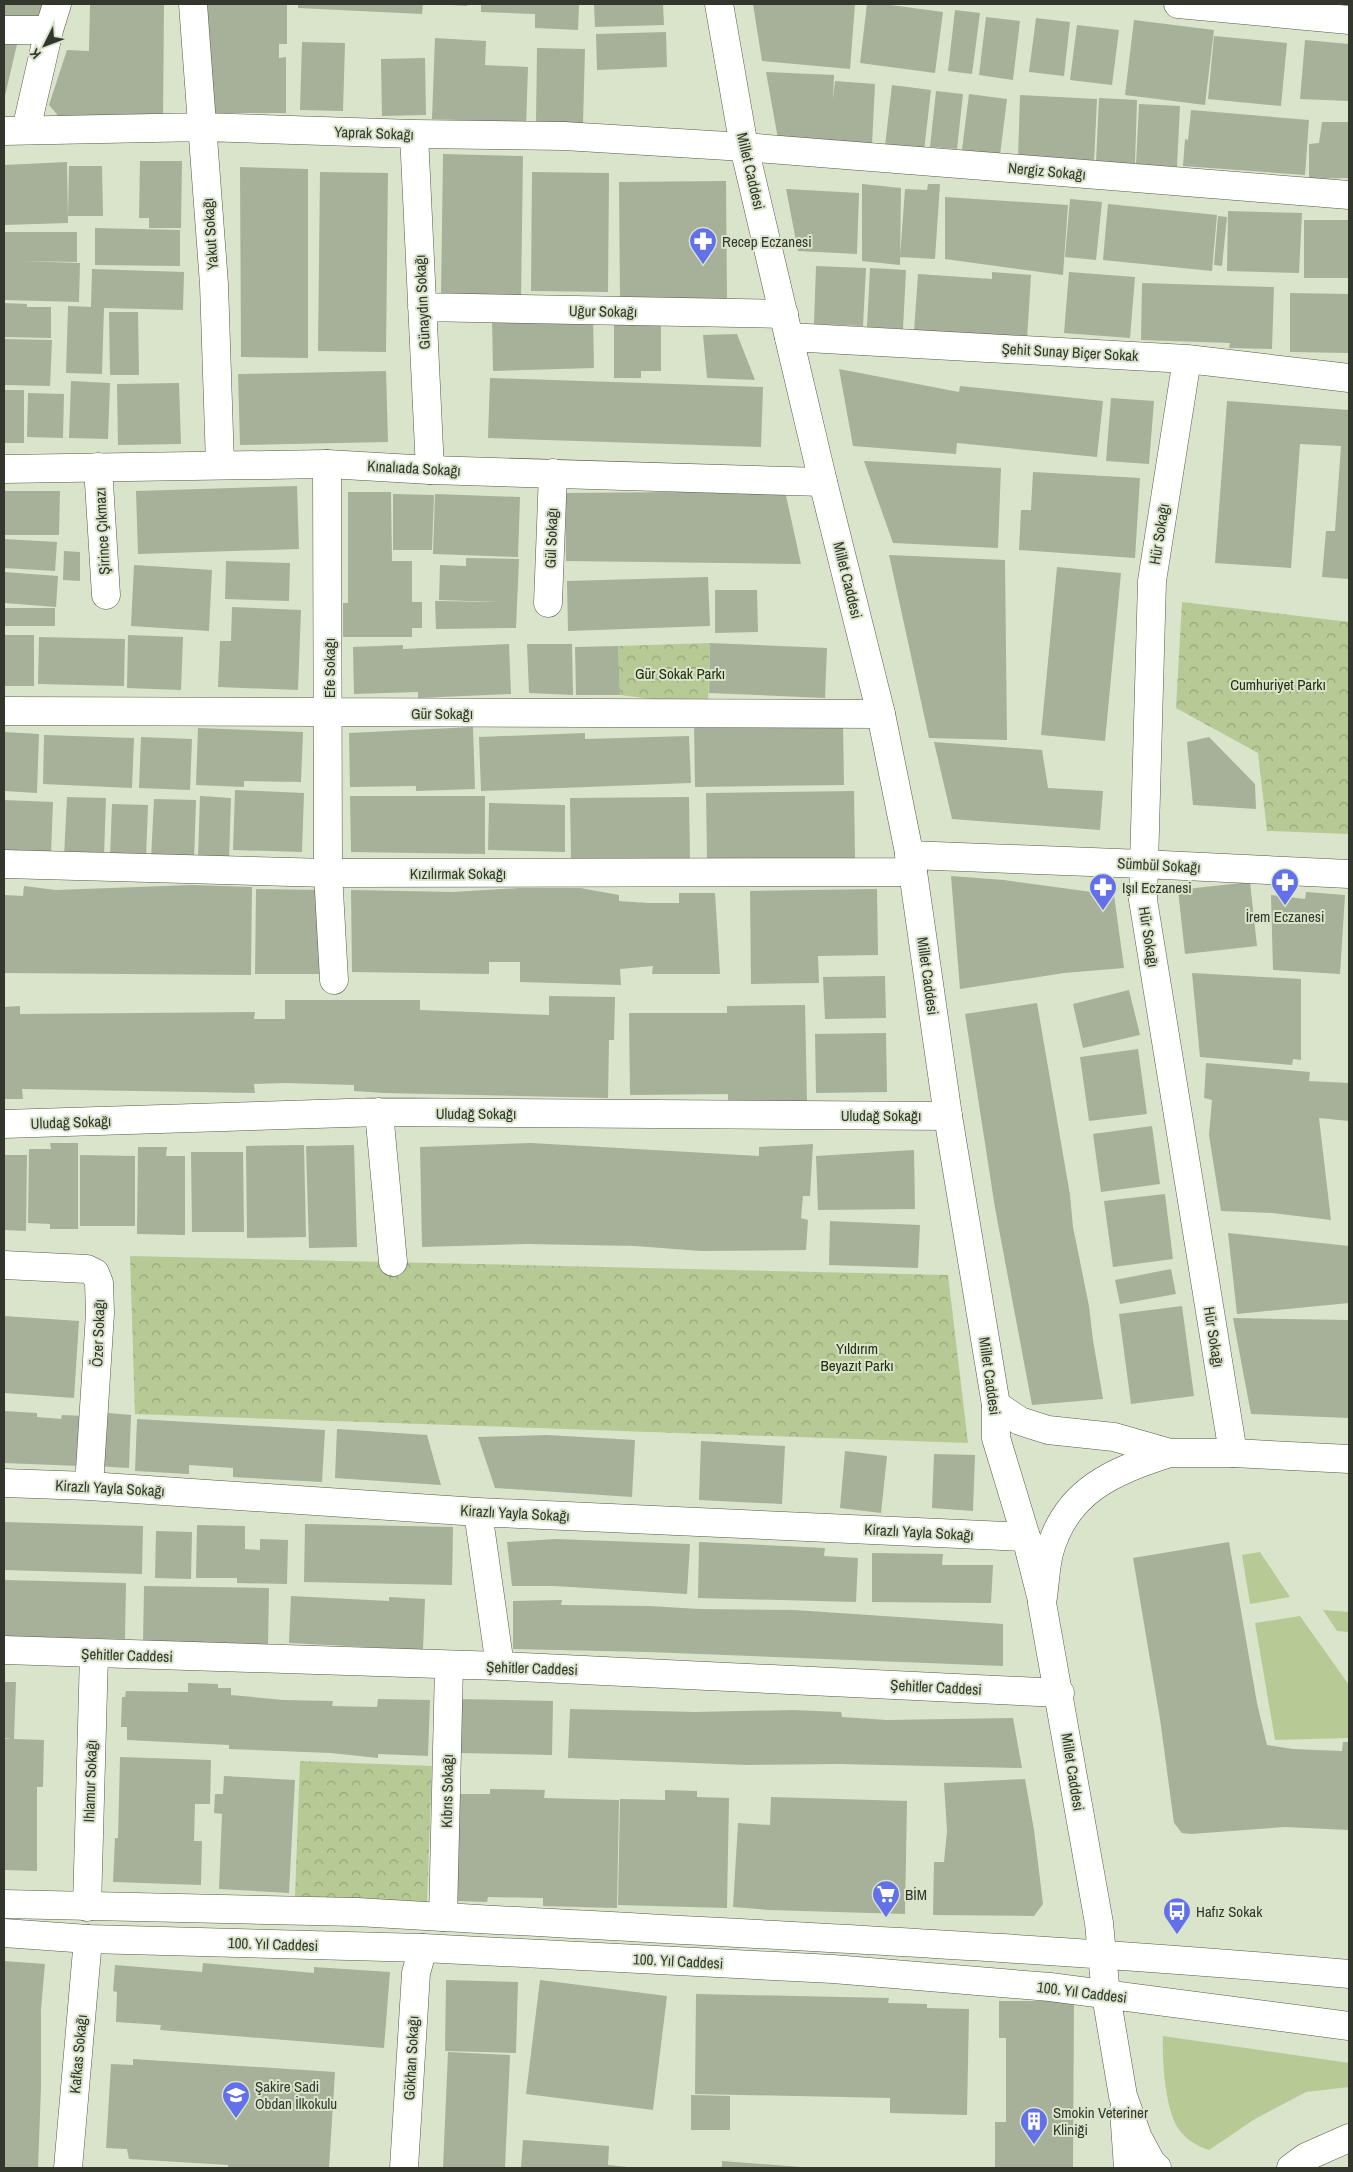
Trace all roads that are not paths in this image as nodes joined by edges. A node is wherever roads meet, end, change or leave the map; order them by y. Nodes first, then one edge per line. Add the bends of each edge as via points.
1 (57, 4) edge
2 (193, 4) edge
3 (719, 4) edge
4 (1178, 4) edge
5 (1349, 20) edge
6 (4, 30) edge
7 (49, 30) junction
8 (203, 127) junction
9 (15, 131) edge
10 (414, 134) junction
11 (744, 146) junction
12 (1349, 195) edge
13 (422, 307) junction
14 (787, 325) junction
15 (1188, 359) junction
16 (1349, 378) edge
17 (220, 464) junction
18 (327, 464) junction
19 (98, 467) junction
20 (4, 469) edge
21 (430, 470) junction
22 (553, 473) junction
23 (823, 482) junction
24 (106, 595) dead end
25 (548, 603) dead end
26 (4, 711) edge
27 (329, 712) junction
28 (881, 714) junction
29 (4, 864) edge
30 (911, 864) junction
31 (1142, 864) junction
32 (328, 873) junction
33 (1349, 874) edge
34 (334, 980) dead end
35 (379, 1112) junction
36 (948, 1116) junction
37 (4, 1124) edge
38 (393, 1262) dead end
39 (4, 1265) edge
40 (996, 1406) junction
41 (1170, 1453) junction
42 (1233, 1453) junction
43 (1349, 1459) edge
44 (4, 1482) edge
45 (89, 1486) junction
46 (478, 1512) junction
47 (1026, 1537) junction
48 (1042, 1603) junction
49 (4, 1650) edge
50 (94, 1654) junction
51 (450, 1666) junction
52 (500, 1666) junction
53 (1060, 1693) junction
54 (4, 1904) edge
55 (88, 1907) junction
56 (443, 1917) junction
57 (4, 1933) edge
58 (88, 1939) junction
59 (423, 1948) junction
60 (1104, 1955) junction
61 (1349, 1974) edge
62 (1106, 1995) junction
63 (1349, 2026) edge
64 (1123, 2096) junction
65 (1349, 2138) edge
66 (68, 2168) edge
67 (404, 2168) edge
68 (1128, 2168) edge
69 (1157, 2168) edge
70 (1292, 2168) edge

1 - 7 street
2 - 8 street, Yakut Sokağı
3 - 11 street, Millet Caddesi
4 - 5 street
6 - 7 street
7 - 9 street
8 - 9 street, Yaprak Sokağı
8 - 10 street, Yaprak Sokağı
8 - 17 street, Yakut Sokağı via 214,284
10 - 11 street, Yaprak Sokağı via 564,136
10 - 13 street, Günaydın Sokağı
11 - 12 street, Nergiz Sokağı
11 - 14 street, Millet Caddesi
13 - 14 street, Uğur Sokağı
13 - 21 street, Günaydın Sokağı
14 - 15 street, Şehit Sunay Biçer Sokak
14 - 23 street, Millet Caddesi
15 - 16 street, Şehit Sunay Biçer Sokak
15 - 31 street, Hür Sokağı via 1152,581
17 - 18 street, Kınalıada Sokağı
17 - 19 street, Kınalıada Sokağı
18 - 21 street, Kınalıada Sokağı
18 - 27 street, Efe Sokağı
19 - 20 street, Kınalıada Sokağı
19 - 24 street, Şirince Çıkmazı
21 - 22 street, Kınalıada Sokağı
22 - 23 street, Kınalıada Sokağı
22 - 25 street, Gül Sokağı
23 - 28 street, Millet Caddesi
26 - 27 street, Gür Sokağı
27 - 28 street, Gür Sokağı
27 - 32 street, Efe Sokağı
28 - 30 street, Millet Caddesi
29 - 32 street, Kızılırmak Sokağı
30 - 31 street, Sümbül Sokağı
30 - 32 street, Kızılırmak Sokağı
30 - 36 street, Millet Caddesi
31 - 33 street, Sümbül Sokağı
31 - 42 street, Hür Sokağı via 1143,900
32 - 34 street, Efe Sokağı
35 - 36 street, Uludağ Sokağı
35 - 37 street, Uludağ Sokağı
35 - 38 street
36 - 40 street, Millet Caddesi
39 - 45 street, Özer Sokağı via 87,1269 95,1273 99,1282 100,1313
40 - 41 street via 1020,1421 1048,1430 1114,1437
40 - 47 street, Millet Caddesi via 996,1438
41 - 42 street
41 - 48 street via 1130,1466 1088,1490 1066,1514 1049,1553
42 - 43 street
44 - 45 street, Kirazlı Yayla Sokağı
45 - 46 street, Kirazlı Yayla Sokağı
46 - 47 street, Kirazlı Yayla Sokağı
46 - 52 street
47 - 48 street, Millet Caddesi
48 - 53 street, Millet Caddesi
49 - 50 street, Şehitler Caddesi
50 - 51 street, Şehitler Caddesi
50 - 55 street, Ihlamur Sokağı
51 - 52 street, Şehitler Caddesi
51 - 56 street, Kıbrıs Sokağı
52 - 53 street, Şehitler Caddesi
53 - 60 street, Millet Caddesi
54 - 55 street, 100. Yıl Caddesi
55 - 56 street, 100. Yıl Caddesi via 357,1912
55 - 58 street, Ihlamur Sokağı
56 - 59 street, Gökhan Sokağı
56 - 60 street, 100. Yıl Caddesi
57 - 58 street, 100. Yıl Caddesi
58 - 59 street, 100. Yıl Caddesi
58 - 66 street, Kafkas Sokağı
59 - 62 street, 100. Yıl Caddesi via 832,1969 1040,1986
59 - 67 street, Gökhan Sokağı via 416,1973
60 - 61 street, 100. Yıl Caddesi
60 - 62 street, Millet Caddesi
62 - 63 street, 100. Yıl Caddesi
62 - 64 street
64 - 68 street
64 - 69 street via 1138,2138
65 - 70 street via 1306,2157

